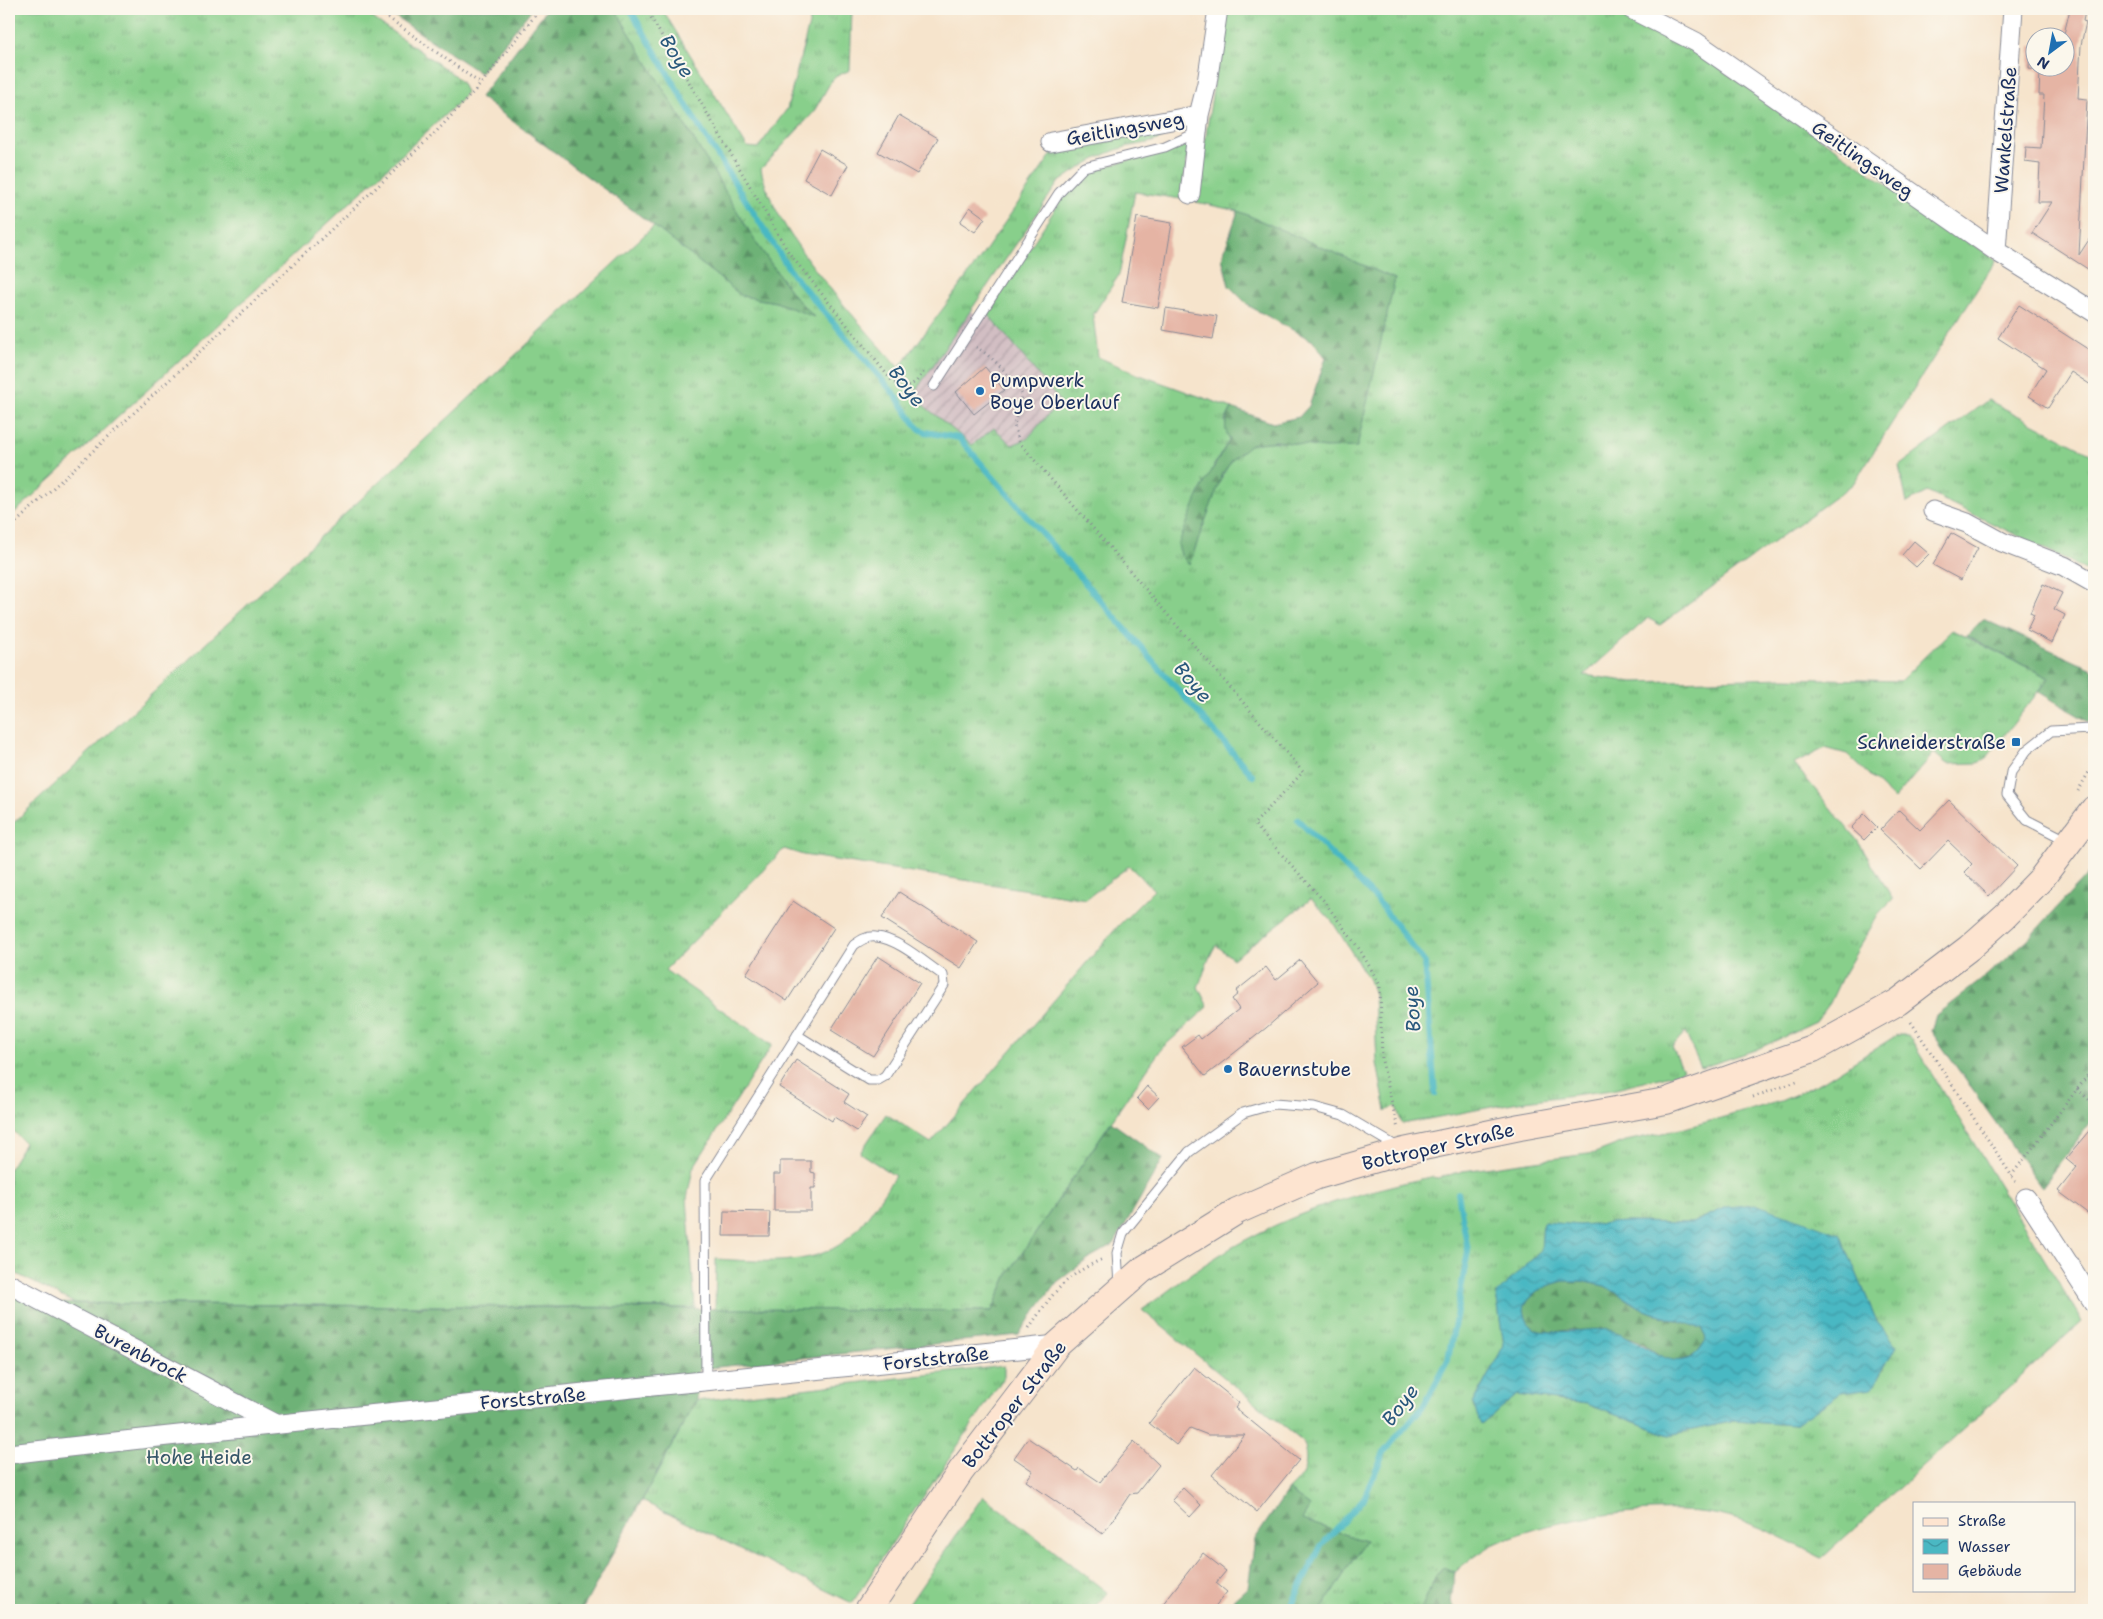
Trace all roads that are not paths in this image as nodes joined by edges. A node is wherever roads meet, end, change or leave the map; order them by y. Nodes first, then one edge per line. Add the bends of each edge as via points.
1 (1218, 9) edge
2 (1631, 9) edge
3 (2013, 9) edge
4 (1198, 124) junction
5 (1051, 142) dead end
6 (1190, 194) dead end
7 (1996, 251) junction
8 (2094, 312) edge
9 (934, 386) dead end
10 (1933, 511) dead end
11 (2094, 583) edge
12 (2094, 731) edge
13 (2086, 801) edge
14 (2070, 843) junction
15 (797, 1035) junction
16 (1401, 1136) junction
17 (2026, 1198) dead end
18 (9, 1284) edge
19 (1119, 1291) junction
20 (2094, 1303) edge
21 (1057, 1345) junction
22 (706, 1382) junction
23 (273, 1423) junction
24 (9, 1454) edge
25 (868, 1610) edge

1 - 4 street, Geitlingsweg
2 - 7 street, Geitlingsweg via 1696,42
3 - 7 street, Wankelstraße
4 - 5 street, Geitlingsweg
4 - 6 street, Geitlingsweg
4 - 9 lane via 1165,147 1084,167 1059,193
7 - 8 street, Geitlingsweg
10 - 11 street via 2064,566
12 - 14 lane via 2051,732 2027,750 2011,772 2007,795 2027,820
13 - 14 main road, Bottroper Straße
14 - 16 main road, Bottroper Straße via 2005,916 1905,1012 1813,1049 1666,1101 1520,1127
15 - 15 lane via 869,1080 878,1080 885,1076 944,985 943,975 890,940 865,938 854,945
15 - 22 lane via 706,1181
16 - 19 main road, Bottroper Straße via 1237,1211 1142,1270
16 - 19 lane via 1377,1136 1343,1115 1314,1107 1274,1104 1243,1113 1189,1152 1123,1233 1117,1253
17 - 20 street
18 - 23 street, Burenbrock
19 - 21 main road, Bottroper Straße
21 - 22 street, Forststraße
21 - 25 main road, Bottroper Straße via 961,1472
22 - 23 street, Forststraße
23 - 24 street, Forststraße

